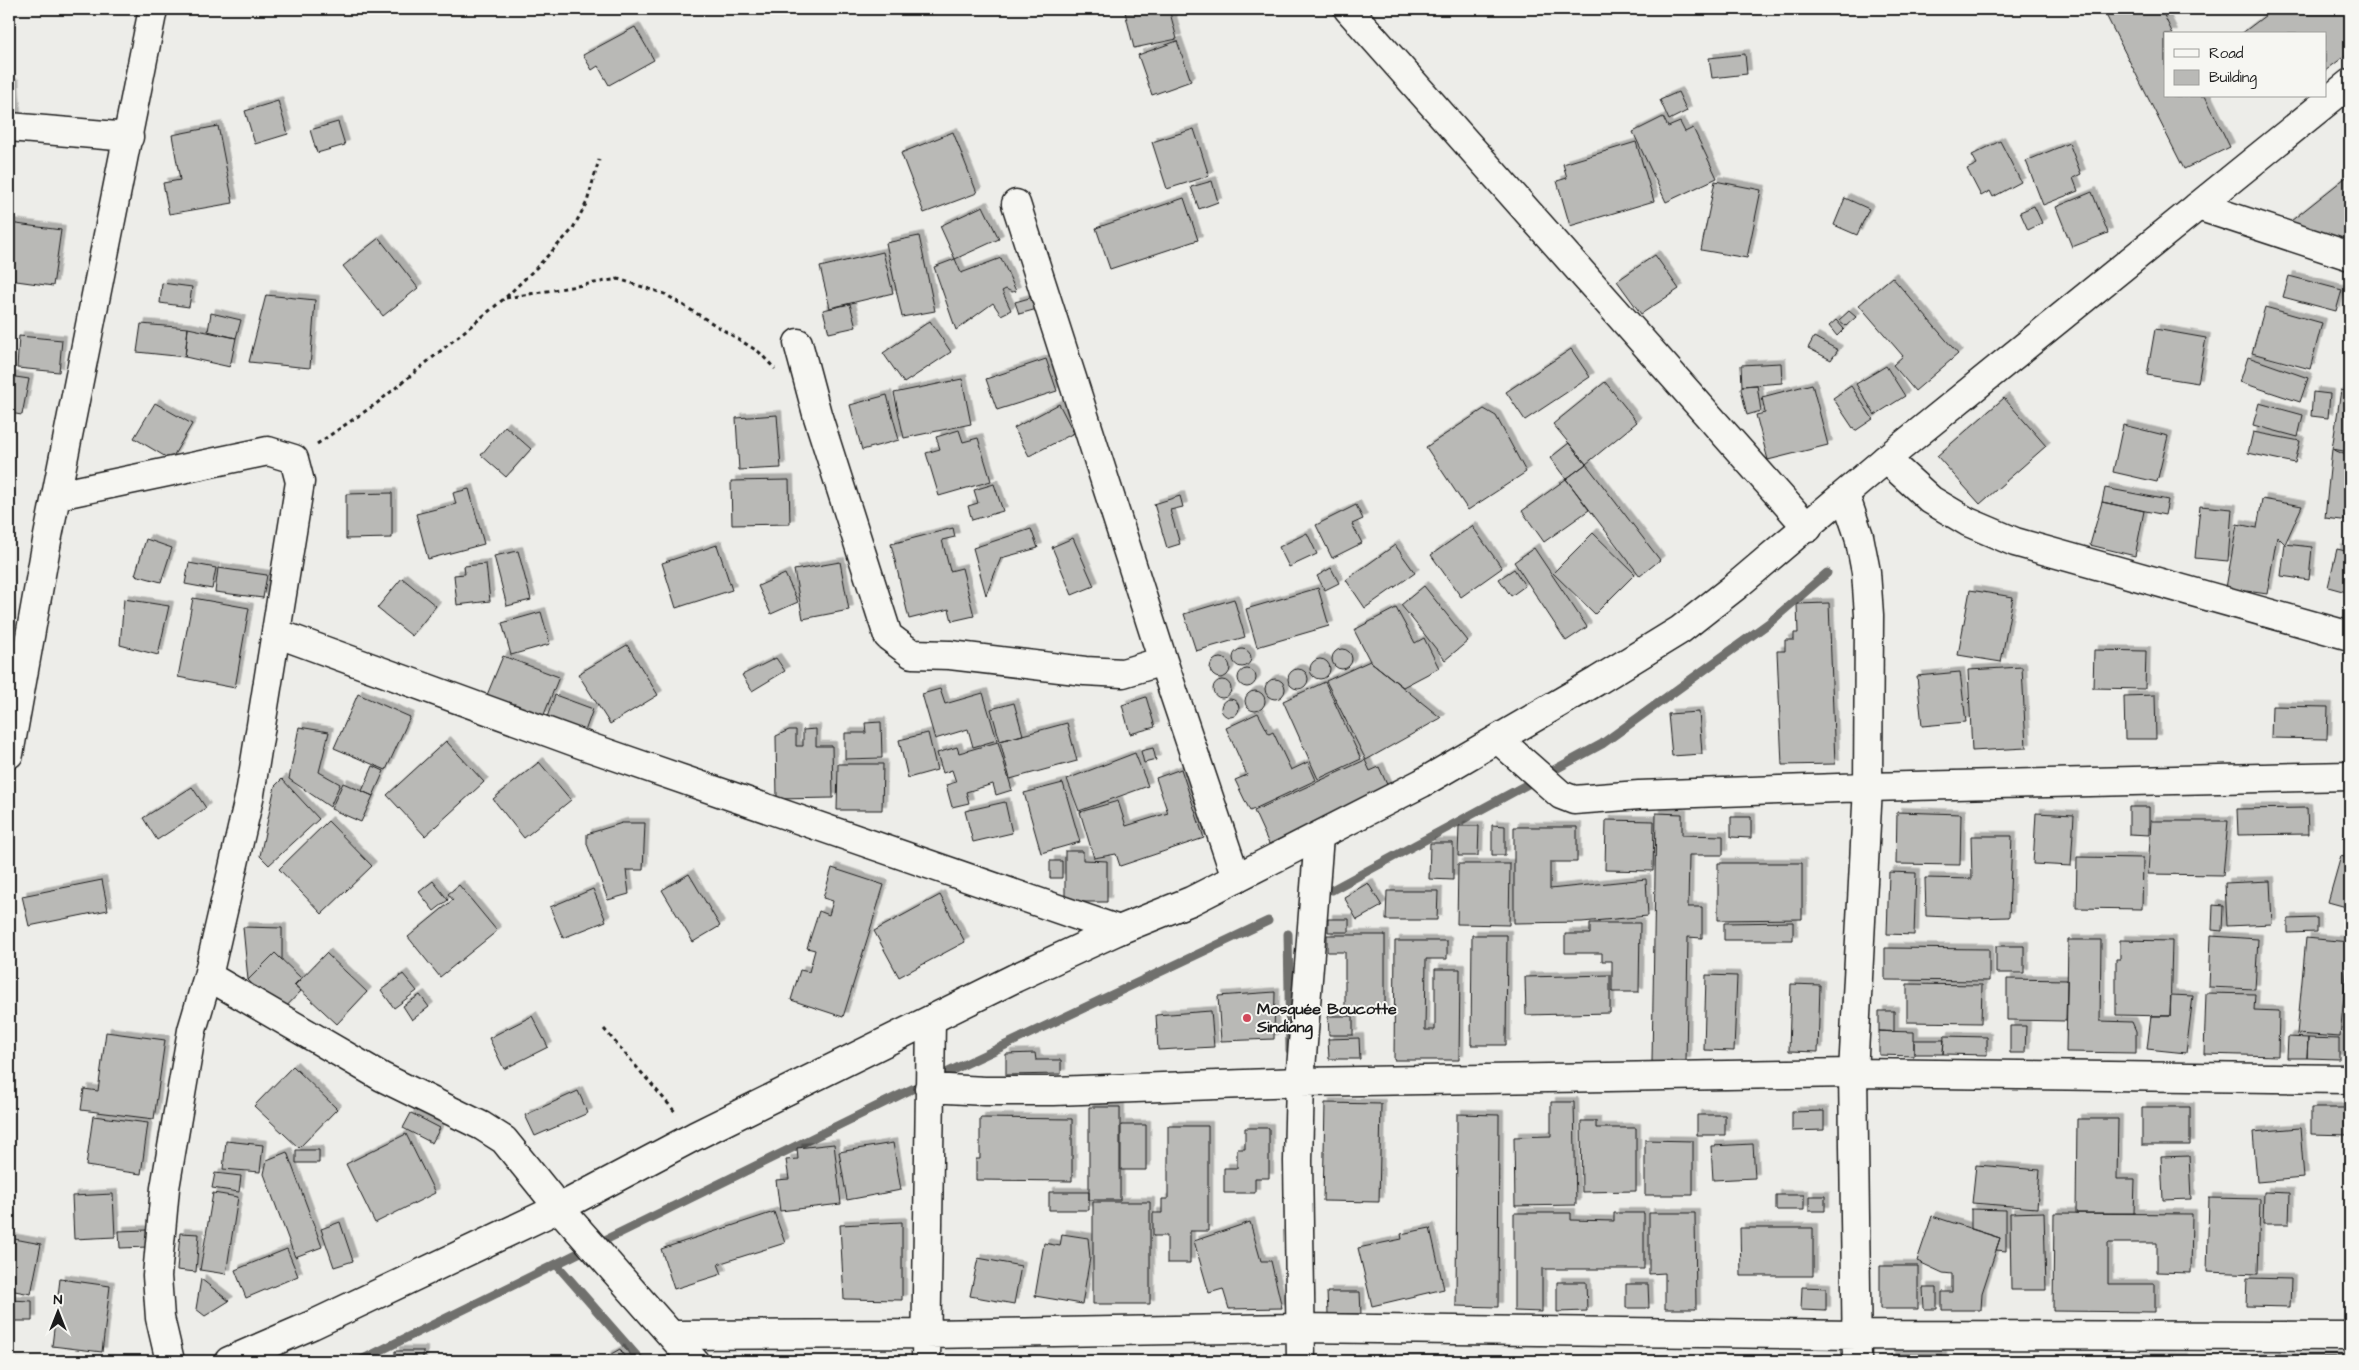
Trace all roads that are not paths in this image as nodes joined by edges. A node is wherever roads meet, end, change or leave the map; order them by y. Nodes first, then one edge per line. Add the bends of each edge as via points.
1 (153, 9) edge
2 (1348, 9) edge
3 (2350, 84) edge
4 (9, 127) edge
5 (129, 137) junction
6 (1016, 204) dead end
7 (2198, 206) junction
8 (2350, 256) edge
9 (798, 343) dead end
10 (1886, 459) junction
11 (58, 495) junction
12 (1845, 496) junction
13 (1808, 528) junction
14 (276, 633) junction
15 (2350, 636) edge
16 (1163, 661) junction
17 (1499, 740) junction
18 (9, 754) edge
19 (2350, 776) edge
20 (1868, 787) junction
21 (1318, 836) junction
22 (1236, 878) junction
23 (1119, 930) junction
24 (208, 976) junction
25 (931, 1020) junction
26 (1853, 1073) junction
27 (2350, 1078) edge
28 (1300, 1082) junction
29 (929, 1088) junction
30 (559, 1208) junction
31 (1301, 1328) junction
32 (927, 1334) junction
33 (672, 1335) junction
34 (2350, 1336) edge
35 (1857, 1348) edge
36 (170, 1361) edge
37 (229, 1361) edge
38 (694, 1361) edge
39 (926, 1361) edge
40 (1301, 1361) edge

1 - 5 street
2 - 13 street
3 - 7 street
4 - 5 street
5 - 11 street
6 - 16 street
7 - 8 street
7 - 10 street
9 - 16 street via 817,414 888,636 912,654 950,655 1085,671 1123,673
10 - 12 street
10 - 15 street via 1931,500 1968,522 2016,542
11 - 14 street via 268,451 294,459 300,482
11 - 18 street
12 - 13 street
12 - 20 street via 1859,536 1867,589
13 - 17 street via 1680,630
14 - 23 street via 589,747
14 - 24 street via 250,794
16 - 22 street
17 - 20 street via 1561,795 1574,800
17 - 21 street
19 - 20 street
20 - 26 street
21 - 22 street
21 - 28 street
22 - 23 street via 1191,901
23 - 25 street
24 - 30 street via 382,1078 482,1126 504,1140
24 - 36 street via 192,1030 165,1188 157,1276 160,1318
25 - 29 street
25 - 30 street via 695,1136
26 - 27 street
26 - 28 street
26 - 35 street
28 - 29 street via 985,1092
28 - 31 street
29 - 32 street
30 - 33 street
30 - 37 street
31 - 32 street
31 - 35 street
31 - 40 street
32 - 33 street
32 - 39 street
33 - 38 street
34 - 35 street

